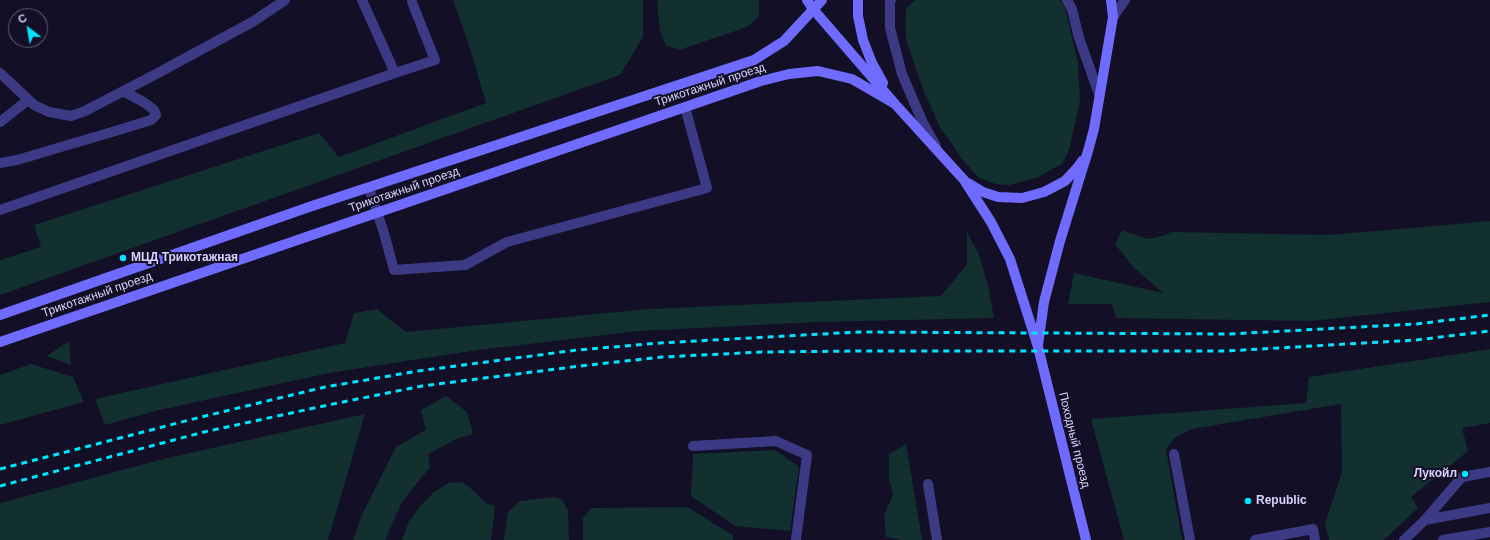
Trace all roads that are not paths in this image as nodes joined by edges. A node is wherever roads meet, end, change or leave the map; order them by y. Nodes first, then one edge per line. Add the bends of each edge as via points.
1 (285, 0) edge
2 (362, 0) edge
3 (807, 0) edge
4 (822, 0) edge
5 (858, 0) edge
6 (891, 0) edge
7 (1067, 0) edge
8 (1111, 0) edge
9 (1117, 0) edge
10 (1125, 0) edge
11 (412, 2) dead end
12 (813, 9) junction
13 (1113, 17) junction
14 (0, 73) edge
15 (395, 73) junction
16 (123, 91) junction
17 (1099, 94) junction
18 (28, 100) junction
19 (895, 104) junction
20 (686, 107) junction
21 (0, 122) edge
22 (1088, 151) junction
23 (940, 153) junction
24 (0, 163) edge
25 (964, 180) junction
26 (369, 188) junction
27 (0, 210) edge
28 (378, 212) junction
29 (0, 315) edge
30 (0, 342) edge
31 (1038, 347) junction
32 (693, 446) dead end
33 (1174, 454) dead end
34 (1490, 472) edge
35 (928, 484) dead end
36 (1490, 508) edge
37 (1425, 520) junction
38 (1490, 532) edge
39 (796, 540) edge
40 (937, 540) edge
41 (1086, 540) edge
42 (1190, 540) edge
43 (1255, 540) edge
44 (1315, 540) edge
45 (1404, 540) edge
46 (1443, 540) edge

1 - 16 street via 254,21
2 - 15 street
3 - 12 main road
4 - 12 main road, Трикотажный проезд
5 - 19 main road via 858,16 865,46 872,64
6 - 23 street via 890,28 902,74
7 - 17 street
8 - 13 main road
9 - 13 main road
10 - 13 street
11 - 15 street via 435,60
12 - 19 main road
12 - 26 main road, Трикотажный проезд via 784,41 754,60
13 - 17 main road
14 - 18 street
15 - 27 street
16 - 18 street via 71,116 49,112
16 - 24 street via 145,103 156,115 151,120 129,127
17 - 22 main road
18 - 21 street
19 - 20 main road, Трикотажный проезд via 852,79 818,71 789,74
19 - 23 main road
20 - 28 main road, Трикотажный проезд
20 - 28 street via 707,188 507,242 465,265 394,270
22 - 25 main road via 1065,181 1044,192 1022,198 988,194
22 - 31 main road via 1044,302
23 - 25 main road
25 - 31 main road, Походный проезд via 991,222 1010,259
26 - 28 street
26 - 29 main road, Трикотажный проезд
28 - 30 main road, Трикотажный проезд
31 - 41 main road, Походный проезд
32 - 39 street via 776,441 807,455
33 - 42 street
34 - 37 street via 1462,477
35 - 40 street
36 - 37 street
37 - 45 street
38 - 46 street
43 - 44 street via 1313,529

